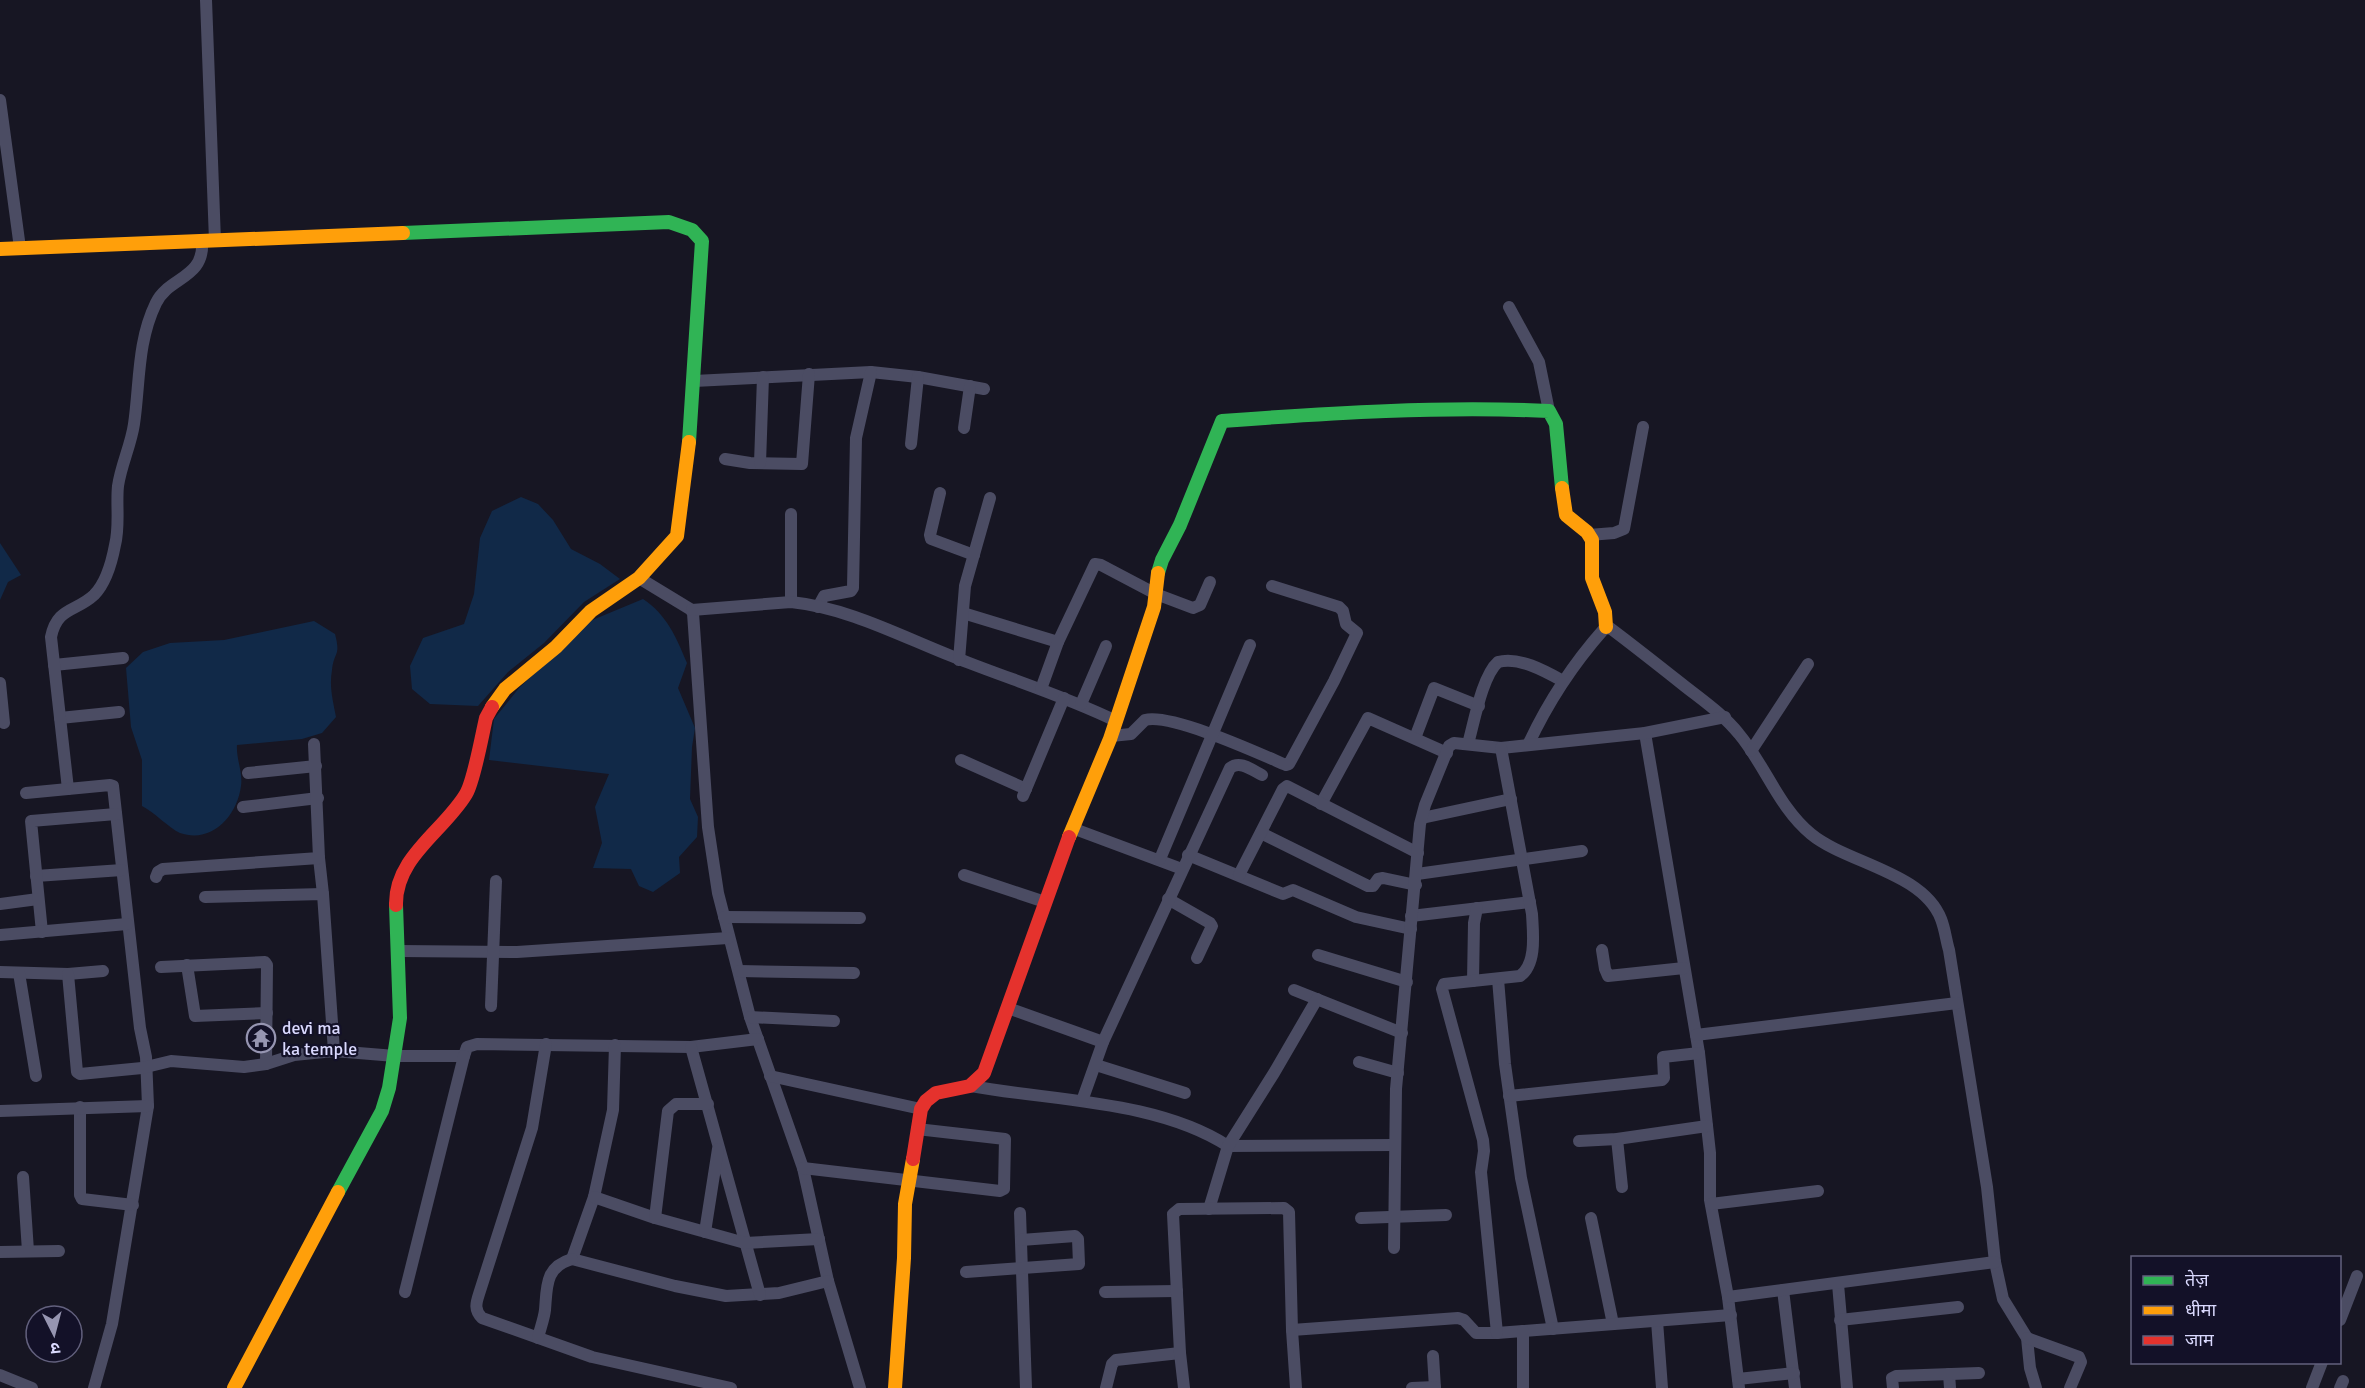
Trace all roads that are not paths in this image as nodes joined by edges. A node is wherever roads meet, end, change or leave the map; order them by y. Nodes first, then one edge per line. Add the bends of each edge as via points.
1 (206, 0) edge
2 (0, 100) edge
3 (209, 241) junction
4 (20, 248) junction
5 (0, 249) edge
6 (1509, 307) dead end
7 (871, 372) junction
8 (809, 374) junction
9 (763, 377) junction
10 (918, 377) junction
11 (694, 381) junction
12 (970, 386) junction
13 (984, 389) dead end
14 (1549, 411) junction
15 (1643, 427) dead end
16 (964, 428) dead end
17 (910, 444) dead end
18 (725, 459) dead end
19 (760, 464) junction
20 (940, 493) dead end
21 (990, 498) dead end
22 (791, 514) dead end
23 (1589, 535) junction
24 (974, 555) junction
25 (637, 580) junction
26 (1210, 582) dead end
27 (1272, 586) dead end
28 (1156, 594) junction
29 (791, 602) junction
30 (818, 607) junction
31 (692, 610) junction
32 (963, 613) junction
33 (1606, 627) junction
34 (1058, 642) junction
35 (1250, 645) dead end
36 (1106, 646) dead end
37 (123, 658) dead end
38 (959, 660) junction
39 (1808, 664) dead end
40 (54, 665) junction
41 (1563, 681) junction
42 (0, 683) edge
43 (1041, 689) junction
44 (1064, 698) junction
45 (1081, 704) junction
46 (1479, 706) junction
47 (119, 712) dead end
48 (1725, 717) junction
49 (60, 718) junction
50 (1116, 721) junction
51 (4, 723) dead end
52 (1645, 733) junction
53 (1111, 736) junction
54 (1214, 736) junction
55 (1415, 738) junction
56 (314, 744) dead end
57 (1468, 744) junction
58 (1528, 745) junction
59 (1501, 748) junction
60 (1751, 751) junction
61 (1447, 753) junction
62 (961, 760) dead end
63 (316, 766) junction
64 (248, 773) dead end
65 (1262, 775) dead end
66 (68, 789) junction
67 (26, 793) dead end
68 (318, 798) junction
69 (1511, 800) junction
70 (1321, 804) junction
71 (243, 807) dead end
72 (116, 814) junction
73 (1422, 818) junction
74 (1071, 828) junction
75 (1261, 832) junction
76 (1582, 851) dead end
77 (1418, 853) junction
78 (1188, 855) junction
79 (319, 858) junction
80 (1522, 858) junction
81 (1160, 860) junction
82 (1182, 869) junction
83 (122, 870) junction
84 (964, 875) dead end
85 (1239, 875) junction
86 (36, 876) junction
87 (156, 877) dead end
88 (1416, 880) junction
89 (496, 881) dead end
90 (323, 894) junction
91 (205, 897) dead end
92 (38, 899) junction
93 (1168, 899) junction
94 (1045, 902) junction
95 (1530, 902) junction
96 (0, 904) edge
97 (1477, 908) junction
98 (1411, 916) junction
99 (724, 917) junction
100 (860, 918) dead end
101 (127, 924) junction
102 (1411, 929) junction
103 (42, 932) junction
104 (0, 935) edge
105 (728, 938) junction
106 (1602, 950) dead end
107 (399, 951) junction
108 (492, 952) junction
109 (1318, 955) dead end
110 (1197, 958) dead end
111 (187, 965) junction
112 (161, 967) dead end
113 (1684, 968) junction
114 (103, 971) dead end
115 (739, 971) junction
116 (0, 972) edge
117 (20, 973) junction
118 (854, 973) dead end
119 (68, 974) junction
120 (1498, 979) junction
121 (1473, 981) junction
122 (1407, 982) junction
123 (1294, 990) dead end
124 (1317, 999) junction
125 (1957, 1003) junction
126 (492, 1006) dead end
127 (1008, 1008) junction
128 (267, 1012) junction
129 (750, 1017) junction
130 (834, 1021) dead end
131 (1402, 1033) junction
132 (1696, 1035) junction
133 (758, 1039) junction
134 (1102, 1042) junction
135 (546, 1044) junction
136 (615, 1045) junction
137 (691, 1047) junction
138 (334, 1051) junction
139 (1699, 1053) junction
140 (395, 1056) junction
141 (464, 1056) junction
142 (1359, 1062) dead end
143 (266, 1064) junction
144 (1095, 1065) junction
145 (147, 1067) junction
146 (1398, 1073) junction
147 (36, 1076) dead end
148 (770, 1076) junction
149 (971, 1086) junction
150 (1185, 1093) dead end
151 (1509, 1096) junction
152 (1082, 1101) junction
153 (708, 1104) junction
154 (148, 1106) junction
155 (80, 1107) junction
156 (921, 1109) junction
157 (0, 1111) edge
158 (1707, 1126) junction
159 (917, 1129) junction
160 (1617, 1139) junction
161 (1579, 1141) dead end
162 (719, 1145) junction
163 (1394, 1145) junction
164 (1228, 1146) junction
165 (803, 1168) junction
166 (23, 1178) dead end
167 (907, 1179) junction
168 (1622, 1187) dead end
169 (1818, 1191) dead end
170 (594, 1197) junction
171 (1711, 1204) junction
172 (133, 1205) junction
173 (1209, 1209) junction
174 (1020, 1213) dead end
175 (1446, 1215) dead end
176 (1394, 1216) junction
177 (655, 1218) junction
178 (1361, 1218) dead end
179 (1591, 1218) dead end
180 (705, 1232) junction
181 (819, 1239) junction
182 (1021, 1240) junction
183 (745, 1243) junction
184 (1394, 1248) dead end
185 (28, 1251) junction
186 (59, 1251) dead end
187 (0, 1252) edge
188 (572, 1259) junction
189 (1995, 1262) junction
190 (1022, 1268) junction
191 (966, 1272) dead end
192 (2357, 1276) dead end
193 (828, 1281) junction
194 (1838, 1284) junction
195 (1783, 1290) junction
196 (1177, 1291) junction
197 (405, 1292) dead end
198 (1105, 1293) dead end
199 (760, 1295) junction
200 (1728, 1297) junction
201 (1958, 1307) dead end
202 (1731, 1315) junction
203 (2341, 1317) edge
204 (1840, 1320) junction
205 (1658, 1321) junction
206 (1613, 1324) junction
207 (1553, 1329) junction
208 (1292, 1330) junction
209 (1523, 1331) junction
210 (1497, 1333) junction
211 (538, 1338) junction
212 (2027, 1338) junction
213 (1180, 1353) junction
214 (1433, 1356) dead end
215 (2321, 1364) edge
216 (1794, 1373) junction
217 (1979, 1373) dead end
218 (1949, 1374) junction
219 (0, 1375) edge
220 (1739, 1384) edge
221 (32, 1388) edge
222 (94, 1388) edge
223 (234, 1388) edge
224 (731, 1388) edge
225 (860, 1388) edge
226 (895, 1388) edge
227 (1026, 1388) edge
228 (1106, 1388) edge
229 (1184, 1388) edge
230 (1296, 1388) edge
231 (1413, 1388) edge
232 (1435, 1388) edge
233 (1523, 1388) edge
234 (1662, 1388) edge
235 (1795, 1388) edge
236 (1847, 1388) edge
237 (1893, 1388) edge
238 (1950, 1388) edge
239 (2036, 1388) edge
240 (2070, 1388) edge
241 (2312, 1388) edge

1 - 3 street
2 - 4 street
3 - 4 street
3 - 11 street via 669,222 687,226 698,233 703,252
3 - 40 street via 196,267 157,300 148,321 134,423 118,484 116,543 99,590 56,621 51,637
4 - 5 street
6 - 14 street via 1539,362
7 - 8 street
7 - 10 street
7 - 30 street via 856,438 853,588 824,596
8 - 9 street
8 - 19 street via 803,463
9 - 11 street
9 - 19 street
10 - 12 street
10 - 17 street
11 - 25 street via 679,531
12 - 13 street
12 - 16 street
14 - 23 street via 1556,424 1564,510 1567,518
14 - 28 street via 1479,408 1223,421 1162,560
15 - 23 street via 1624,529
18 - 19 street
20 - 24 street via 930,537
21 - 24 street
22 - 29 street
23 - 33 street via 1592,576 1606,611
24 - 32 street via 965,586
25 - 31 street
25 - 107 street via 591,611 494,702 486,718 467,793 402,872 396,896
26 - 28 street via 1197,608
27 - 54 street via 1342,609 1346,624 1357,633 1355,640 1289,764
28 - 34 street via 1095,564
28 - 50 street
29 - 30 street
29 - 31 street
30 - 38 street via 853,616
31 - 99 street via 708,827
32 - 34 street
32 - 38 street
33 - 41 street
33 - 48 street
34 - 43 street
35 - 54 street
36 - 45 street
37 - 40 street
38 - 43 street
39 - 60 street
40 - 49 street
41 - 46 street via 1510,660 1498,662
41 - 58 street
42 - 51 street
43 - 44 street
44 - 45 street
44 - 62 street via 1025,792
45 - 50 street
46 - 55 street via 1434,688
46 - 57 street
47 - 49 street
48 - 52 street
48 - 60 street
49 - 66 street
50 - 53 street
52 - 58 street
52 - 113 street
53 - 54 street via 1131,734 1144,720 1158,718
53 - 74 street
54 - 81 street
55 - 61 street
55 - 70 street via 1368,718
56 - 63 street
57 - 59 street
57 - 61 street via 1452,743
58 - 59 street
59 - 69 street
60 - 125 street via 1810,833 1887,872 1923,894 1934,906 1949,950
61 - 73 street
63 - 64 street
63 - 68 street
65 - 78 street via 1241,765 1232,766
66 - 67 street
66 - 72 street via 112,786
68 - 71 street
68 - 79 street
69 - 73 street
69 - 80 street
70 - 75 street via 1285,787
70 - 77 street
72 - 83 street
72 - 86 street via 31,821
73 - 77 street
74 - 81 street
74 - 94 street
75 - 85 street
75 - 88 street via 1368,886 1383,878
76 - 80 street
77 - 88 street
78 - 82 street
78 - 85 street
79 - 87 street via 163,869
79 - 90 street
80 - 88 street
80 - 95 street
81 - 82 street
82 - 93 street
83 - 86 street
83 - 101 street
84 - 94 street
85 - 102 street via 1283,894 1293,890 1356,917
86 - 92 street
88 - 98 street
89 - 108 street
90 - 91 street
90 - 138 street
92 - 96 street
92 - 103 street
93 - 110 street via 1212,926
93 - 134 street
94 - 127 street
95 - 97 street
95 - 120 street via 1530,962 1524,974
97 - 98 street
97 - 121 street
98 - 102 street
99 - 100 street
99 - 105 street
101 - 103 street
101 - 145 street
102 - 122 street
103 - 104 street
105 - 108 street
105 - 115 street
106 - 113 street via 1608,976
107 - 108 street
107 - 140 street via 400,1018
108 - 126 street
109 - 122 street
111 - 112 street
111 - 128 street via 195,1016
111 - 128 street via 265,962
113 - 132 street
114 - 119 street
115 - 118 street
115 - 129 street
116 - 117 street
117 - 119 street
117 - 147 street
119 - 145 street via 77,1072
120 - 121 street
120 - 151 street
121 - 210 street via 1444,984 1442,989 1483,1140 1481,1172
122 - 131 street
123 - 124 street
124 - 131 street
124 - 164 street
125 - 132 street
125 - 189 street
127 - 134 street
127 - 149 street via 984,1073
128 - 143 street
129 - 130 street
129 - 133 street
131 - 146 street
132 - 139 street
133 - 137 street
133 - 148 street
134 - 144 street
135 - 136 street
135 - 141 street via 477,1044 467,1047
135 - 211 street via 532,1128 476,1306 482,1318
136 - 137 street
136 - 170 street via 613,1110
137 - 153 street
138 - 140 street
138 - 143 street via 294,1055
139 - 151 street via 1663,1057 1662,1080
139 - 158 street
140 - 141 street
140 - 223 street via 382,1111
141 - 197 street
142 - 146 street
143 - 145 street via 244,1067 171,1061
144 - 150 street
144 - 152 street
145 - 154 street
146 - 163 street
148 - 156 street
148 - 165 street
149 - 152 street
149 - 156 street via 936,1092 928,1096
151 - 207 street via 1521,1178
152 - 164 street via 1171,1120
153 - 162 street
153 - 177 street via 676,1104 668,1111
154 - 155 street
154 - 172 street
155 - 157 street
155 - 172 street via 82,1199
156 - 159 street
158 - 160 street
158 - 171 street
159 - 167 street
159 - 167 street via 1005,1139 1005,1188 1000,1191
160 - 161 street
160 - 168 street
162 - 180 street
162 - 183 street
163 - 164 street
163 - 176 street
164 - 173 street
165 - 167 street
165 - 181 street
166 - 185 street
167 - 226 street
169 - 171 street
170 - 177 street
170 - 188 street
171 - 200 street
172 - 222 street via 112,1324
173 - 196 street via 1179,1209 1173,1214
173 - 208 street via 1287,1209
174 - 182 street
175 - 176 street
176 - 178 street
176 - 184 street
177 - 180 street
179 - 206 street
180 - 183 street
181 - 183 street
181 - 193 street
182 - 190 street
182 - 190 street via 1076,1236 1079,1261 1075,1265
183 - 199 street
185 - 186 street
185 - 187 street
188 - 199 street via 726,1296
188 - 211 street via 561,1263 548,1279
189 - 194 street
189 - 212 street via 2003,1299
190 - 191 street
190 - 227 street
192 - 203 street
193 - 199 street
193 - 225 street
194 - 195 street
194 - 204 street
195 - 200 street
195 - 216 street
196 - 198 street
196 - 213 street
200 - 202 street
201 - 204 street
202 - 205 street
202 - 220 street
204 - 236 street
205 - 206 street
205 - 234 street
206 - 207 street
207 - 209 street
208 - 210 street via 1458,1318 1476,1333
208 - 230 street
209 - 210 street
209 - 233 street
211 - 224 street via 592,1358
212 - 239 street
212 - 240 street via 2079,1357 2081,1362
213 - 228 street via 1116,1360
213 - 229 street
214 - 232 street
215 - 241 street
216 - 220 street
216 - 235 street
217 - 218 street
218 - 237 street via 1893,1377
218 - 238 street
219 - 221 street
231 - 232 street

